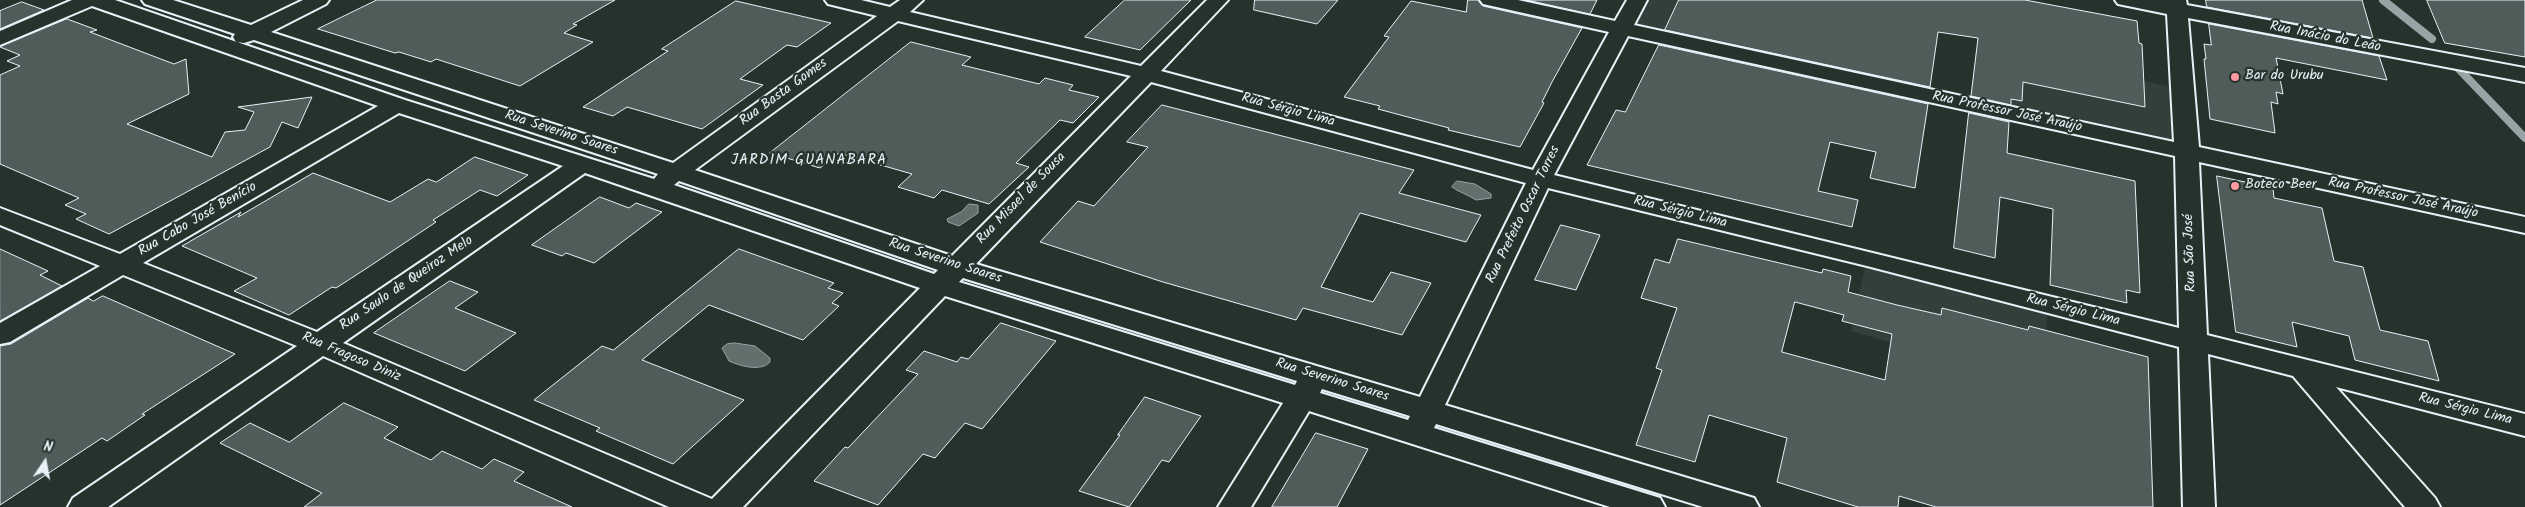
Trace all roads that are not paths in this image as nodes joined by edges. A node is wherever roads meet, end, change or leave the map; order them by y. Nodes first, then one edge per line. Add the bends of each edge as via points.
1 (88, 0) edge
2 (95, 0) edge
3 (152, 0) edge
4 (319, 0) edge
5 (835, 0) edge
6 (913, 0) edge
7 (1218, 0) edge
8 (1490, 0) edge
9 (1637, 0) edge
10 (2124, 0) edge
11 (2176, 5) edge
12 (892, 15) junction
13 (1621, 28) junction
14 (251, 34) junction
15 (0, 39) edge
16 (227, 45) junction
17 (1144, 73) junction
18 (2525, 75) edge
19 (397, 105) junction
20 (2187, 152) junction
21 (583, 163) junction
22 (676, 172) junction
23 (1540, 179) junction
24 (655, 187) junction
25 (0, 216) edge
26 (2525, 225) edge
27 (120, 266) junction
28 (948, 276) junction
29 (0, 335) edge
30 (2195, 342) junction
31 (320, 344) junction
32 (2302, 369) junction
33 (1309, 387) junction
34 (1428, 410) junction
35 (2525, 425) edge
36 (1417, 434) junction
37 (84, 507) edge
38 (700, 507) edge
39 (723, 507) edge
40 (1234, 507) edge
41 (1649, 507) edge
42 (1743, 507) edge
43 (2199, 507) edge
44 (2424, 507) edge

1 - 15 street
2 - 16 street, Rua Severino Soares
3 - 14 street, Rua Severino Soares
4 - 14 street
5 - 12 street, Rua Sérgio Lima
6 - 12 street, Rua Basta Gomes
7 - 17 street, Rua Misael de Sousa
8 - 13 street, Rua Professor José Araújo
9 - 13 street, Rua Prefeito Oscar Torres
10 - 11 street, Rua Inácio do Leão
11 - 18 street, Rua Inácio do Leão
11 - 20 street, Rua São José
12 - 17 street, Rua Sérgio Lima
12 - 22 street, Rua Basta Gomes
13 - 20 street, Rua Professor José Araújo
13 - 23 street, Rua Prefeito Oscar Torres
14 - 16 street
14 - 22 street, Rua Severino Soares
16 - 19 street, Rua Severino Soares
17 - 23 street, Rua Sérgio Lima
17 - 28 street, Rua Misael de Sousa
19 - 21 street, Rua Severino Soares
19 - 27 street, Rua Cabo José Benício
20 - 26 street, Rua Professor José Araújo
20 - 30 street, Rua São José
21 - 24 street, Rua Severino Soares
21 - 31 street, Rua Saulo de Queiroz Melo
22 - 24 street, Rua Basta Gomes
22 - 28 street, Rua Severino Soares
23 - 30 street, Rua Sérgio Lima
23 - 34 street, Rua Prefeito Oscar Torres
24 - 28 street, Rua Severino Soares
25 - 27 street, Rua Fragoso Diniz
27 - 29 street, Rua Cabo José Benício
27 - 31 street, Rua Fragoso Diniz
28 - 33 street, Rua Severino Soares
28 - 39 street, Rua Misael de Sousa
30 - 32 street, Rua Sérgio Lima
30 - 43 street, Rua São José
31 - 37 street, Rua Saulo de Queiroz Melo
31 - 38 street, Rua Fragoso Diniz
32 - 35 street, Rua Sérgio Lima
32 - 44 street
33 - 34 street, Rua Severino Soares
33 - 36 street, Rua Severino Soares
33 - 40 street
34 - 36 street, Rua Prefeito Oscar Torres
34 - 42 street, Rua Severino Soares
36 - 41 street, Rua Severino Soares

